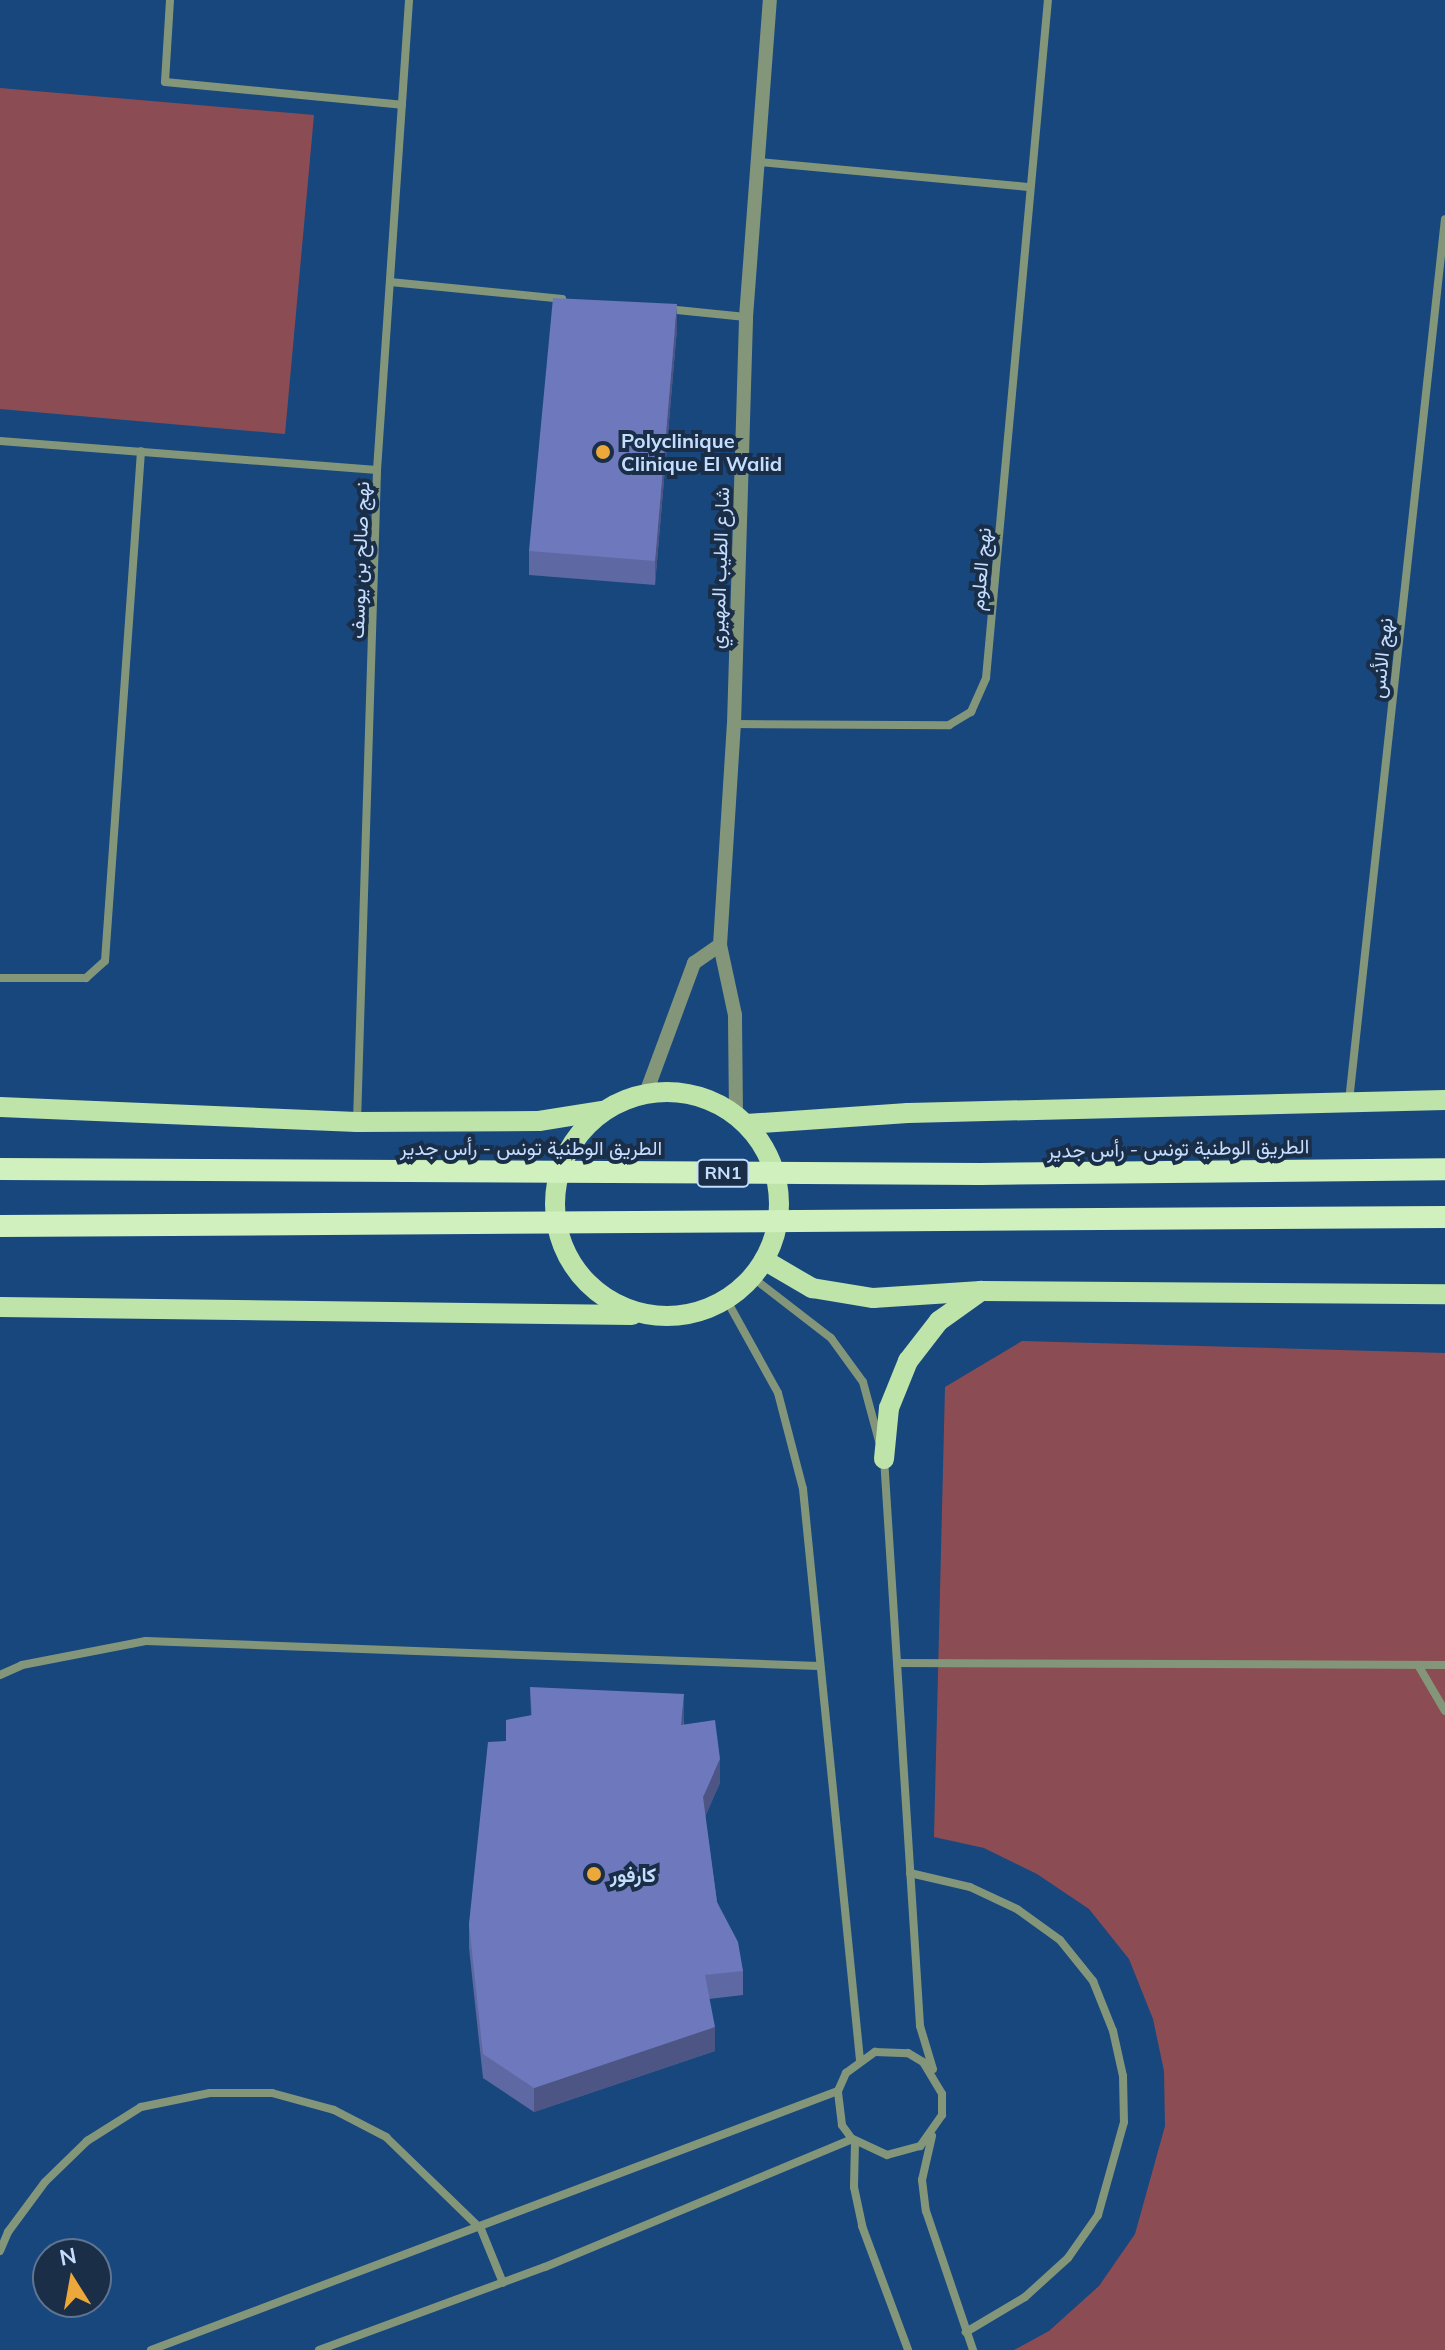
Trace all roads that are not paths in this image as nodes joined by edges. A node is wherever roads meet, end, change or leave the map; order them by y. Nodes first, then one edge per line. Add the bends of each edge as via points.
1 (170, 0) edge
2 (409, 0) edge
3 (770, 0) edge
4 (1048, 0) edge
5 (402, 105) junction
6 (759, 162) junction
7 (1028, 187) junction
8 (1445, 219) edge
9 (390, 282) junction
10 (576, 300) edge
11 (653, 308) edge
12 (746, 317) junction
13 (0, 441) edge
14 (141, 451) junction
15 (377, 470) junction
16 (734, 724) junction
17 (720, 945) junction
18 (0, 978) edge
19 (646, 1093) junction
20 (1445, 1100) edge
21 (1349, 1101) junction
22 (0, 1107) edge
23 (602, 1111) junction
24 (741, 1119) junction
25 (357, 1122) junction
26 (0, 1169) edge
27 (1445, 1169) edge
28 (1445, 1217) edge
29 (0, 1226) edge
30 (758, 1268) junction
31 (981, 1291) junction
32 (1445, 1294) edge
33 (726, 1299) junction
34 (0, 1307) edge
35 (653, 1316) junction
36 (884, 1459) junction
37 (897, 1663) junction
38 (1418, 1665) junction
39 (1445, 1665) edge
40 (819, 1666) junction
41 (0, 1675) edge
42 (1445, 1711) edge
43 (910, 1873) junction
44 (860, 2060) junction
45 (934, 2074) junction
46 (838, 2091) junction
47 (933, 2134) junction
48 (853, 2141) junction
49 (481, 2229) junction
50 (0, 2251) edge
51 (503, 2283) junction
52 (966, 2332) junction
53 (151, 2350) edge
54 (319, 2350) edge
55 (908, 2350) edge
56 (973, 2350) edge

1 - 5 street via 165,82
2 - 5 street, نهج صالح بن يوسف
3 - 6 street, شارع الطيب المهيري
4 - 7 street, نهج العلوم
5 - 9 street, نهج صالح بن يوسف
6 - 7 street
6 - 12 street, شارع الطيب المهيري
7 - 16 street, نهج العلوم via 986,678 971,712 949,725
8 - 21 street, نهج الأنس
9 - 10 street
9 - 15 street, نهج صالح بن يوسف
11 - 12 street
12 - 16 street, شارع الطيب المهيري
13 - 14 street
14 - 15 street
14 - 18 street via 105,961 86,978
15 - 25 street, نهج صالح بن يوسف
16 - 17 street, شارع الطيب المهيري
17 - 19 street via 694,963
17 - 24 street, شارع الطيب المهيري via 735,1015
19 - 23 main road, RN1
19 - 24 main road, RN1 via 678,1092 708,1099
20 - 21 main road
21 - 24 main road
22 - 25 main road
23 - 25 main road via 539,1121
23 - 35 main road, RN1 via 577,1135 561,1164 554,1198 557,1231 570,1262 592,1288 620,1306
24 - 30 main road, RN1 via 768,1154 779,1189 777,1226
26 - 27 highway, الطريق الوطنية تونس - رأس جدير / RN1, bridge via 964,1174
28 - 29 highway, bridge
30 - 31 main road via 812,1288 855,1296
30 - 33 main road, RN1
30 - 36 street via 831,1338 863,1382
31 - 32 main road
31 - 36 main road via 939,1321 908,1361 889,1408
33 - 35 main road, RN1 via 693,1313
33 - 40 street via 778,1393 803,1489
34 - 35 main road
36 - 37 street
37 - 38 street
37 - 43 street
38 - 39 street
38 - 42 street
40 - 41 street via 146,1641 22,1665
40 - 44 street
43 - 45 street via 920,2026
43 - 52 street via 970,1887 1017,1909 1060,1940 1093,1981 1113,2031 1123,2076 1124,2122 1098,2215 1068,2258 1025,2297
44 - 45 street via 892,2050 916,2057
44 - 46 street
45 - 47 street via 942,2094 942,2115
46 - 48 street via 842,2125
46 - 49 street
47 - 48 street via 912,2149 887,2155
47 - 52 street via 922,2180 926,2211
48 - 51 street
48 - 55 street via 862,2226
49 - 50 street via 386,2137 334,2110 272,2093 210,2093 141,2107 87,2141 45,2182
49 - 51 street
49 - 53 street
51 - 54 street
52 - 56 street

